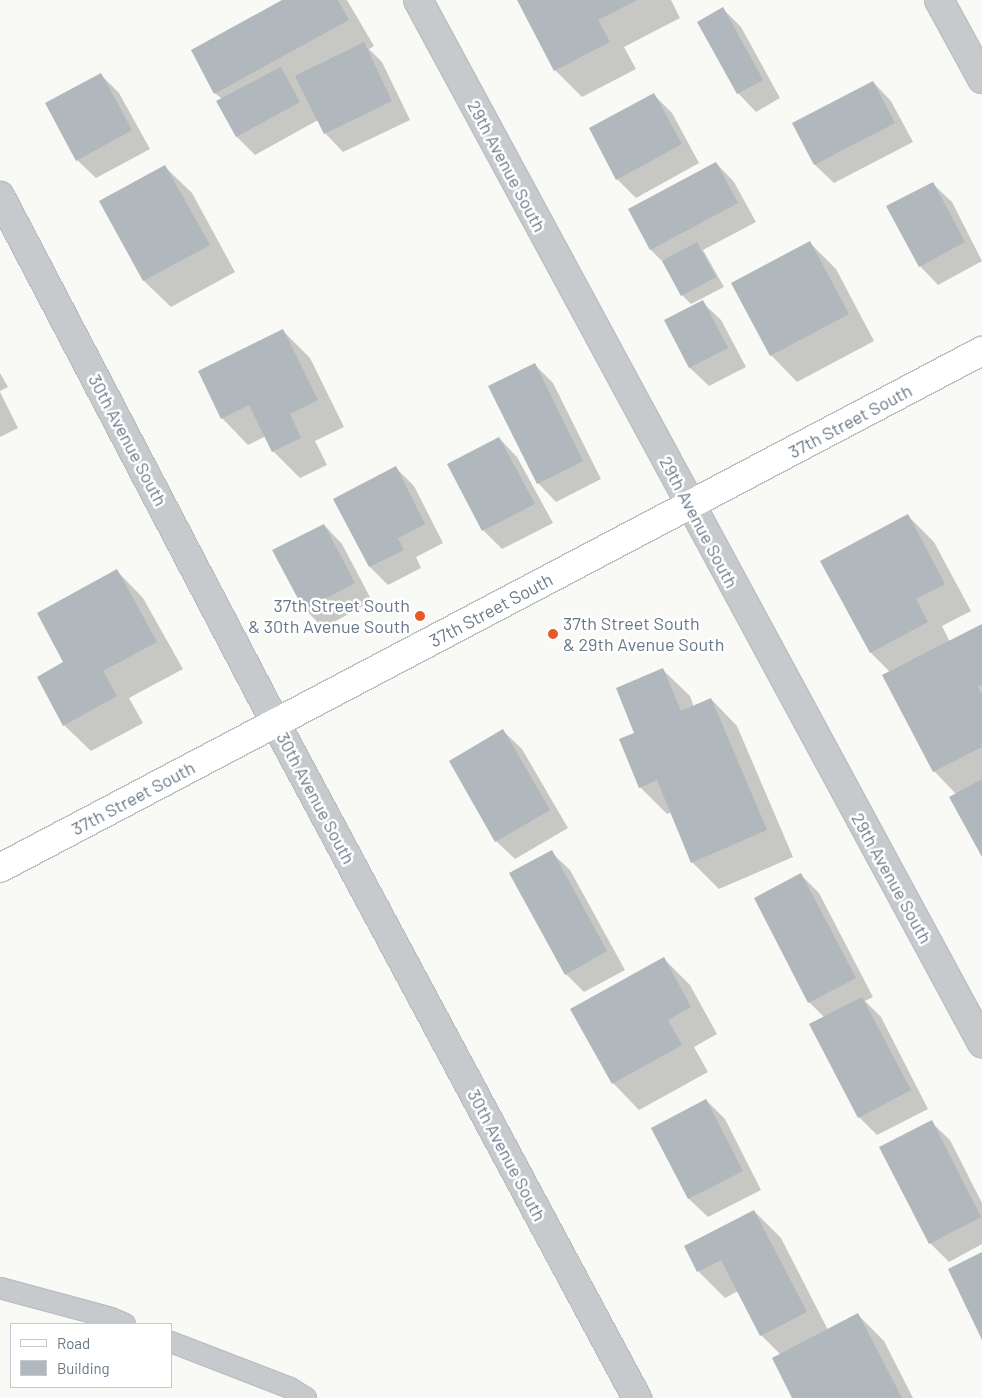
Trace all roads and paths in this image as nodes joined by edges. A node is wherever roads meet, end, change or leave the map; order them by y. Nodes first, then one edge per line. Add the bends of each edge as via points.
1 (418, 0) edge
2 (939, 0) edge
3 (982, 79) edge
4 (0, 196) edge
5 (982, 351) edge
6 (690, 506) junction
7 (276, 722) junction
8 (0, 868) edge
9 (982, 1043) edge
10 (0, 1288) edge
11 (123, 1323) edge
12 (172, 1342) edge
13 (306, 1398) edge
14 (637, 1398) edge

1 - 6 street, 29th Avenue South
2 - 3 street
4 - 7 street, 30th Avenue South
5 - 6 street, 37th Street South
6 - 7 street, 37th Street South
6 - 9 street, 29th Avenue South
7 - 8 street, 37th Street South
7 - 14 street, 30th Avenue South
10 - 11 lane
12 - 13 lane via 290,1388

